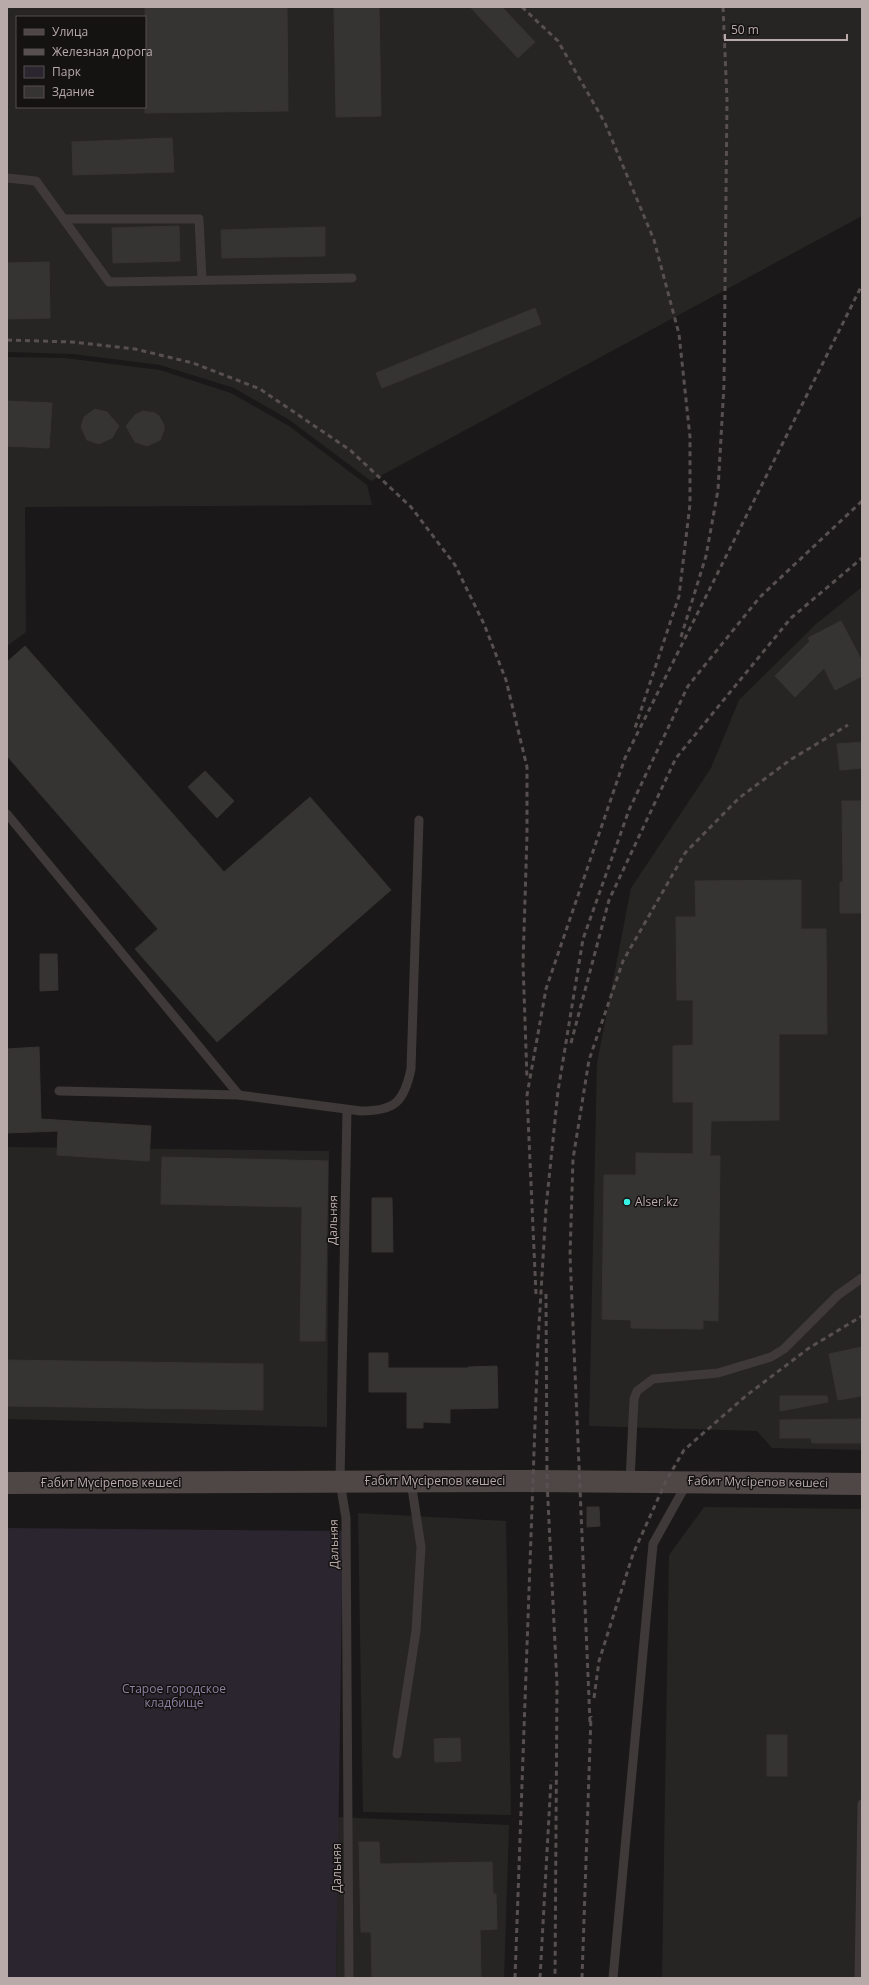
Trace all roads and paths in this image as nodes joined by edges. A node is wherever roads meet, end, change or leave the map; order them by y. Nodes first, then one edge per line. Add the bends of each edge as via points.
1 (7, 178) edge
2 (64, 219) junction
3 (352, 278) dead end
4 (202, 280) junction
5 (7, 814) edge
6 (419, 820) dead end
7 (59, 1091) dead end
8 (239, 1095) junction
9 (347, 1110) junction
10 (862, 1278) edge
11 (411, 1481) junction
12 (630, 1481) junction
13 (340, 1482) junction
14 (688, 1482) junction
15 (7, 1483) edge
16 (862, 1484) edge
17 (397, 1754) dead end
18 (862, 1804) edge
19 (349, 1978) edge
20 (613, 1978) edge
21 (859, 1978) edge

1 - 2 lane via 36,181
2 - 4 lane via 109,282
2 - 4 lane via 199,219
3 - 4 lane
5 - 8 lane
6 - 9 lane via 411,1069 408,1083 403,1096 393,1107 379,1111
7 - 8 lane
8 - 9 lane
9 - 13 lane, Дальняя
10 - 12 lane via 838,1295 784,1349 771,1357 718,1373 653,1379 646,1383 637,1391 634,1399
11 - 12 main road, Ғабит Мүсірепов көшесі
11 - 13 main road, Ғабит Мүсірепов көшесі
11 - 17 lane via 421,1547 416,1631
12 - 14 main road, Ғабит Мүсірепов көшесі
13 - 15 main road, Ғабит Мүсірепов көшесі
13 - 19 lane, Дальняя via 346,1518
14 - 16 main road, Ғабит Мүсірепов көшесі
14 - 20 lane via 653,1544
18 - 21 lane

